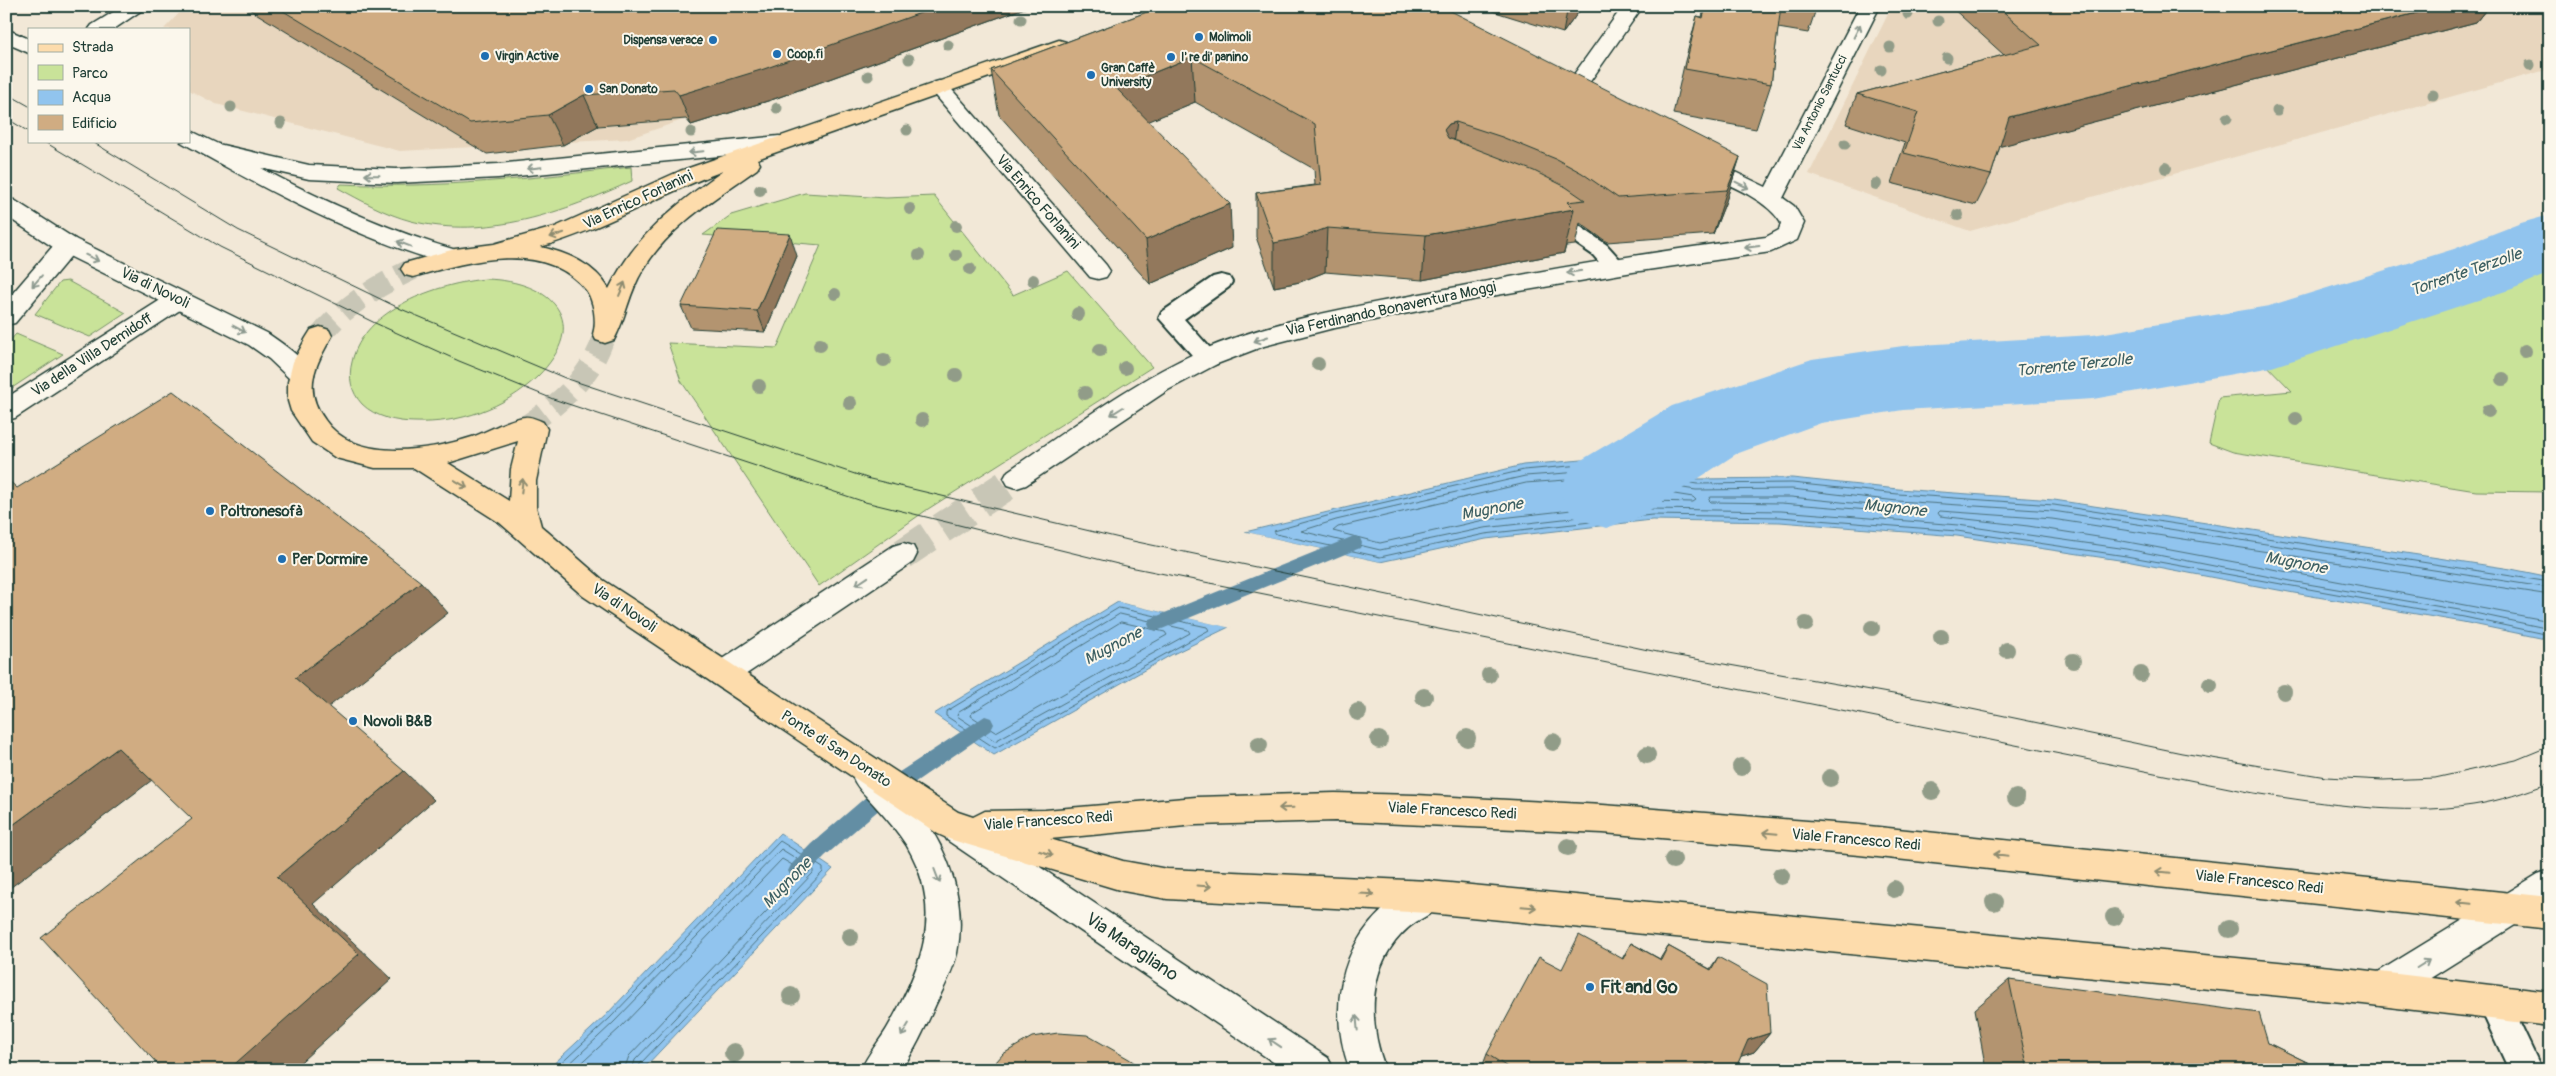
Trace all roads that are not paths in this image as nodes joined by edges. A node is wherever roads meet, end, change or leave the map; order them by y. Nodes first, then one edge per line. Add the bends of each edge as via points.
1 (138, 6) edge
2 (1633, 6) edge
3 (1870, 6) edge
4 (101, 28) edge
5 (6, 35) edge
6 (1081, 38) edge
7 (28, 46) edge
8 (939, 87) junction
9 (1568, 98) edge
10 (190, 138) edge
11 (779, 143) junction
12 (214, 150) junction
13 (1683, 155) edge
14 (1771, 199) junction
15 (6, 205) edge
16 (1529, 208) edge
17 (68, 245) junction
18 (495, 251) junction
19 (451, 257) junction
20 (1614, 265) junction
21 (413, 269) tunnel mouth
22 (1098, 271) dead end
23 (1221, 282) dead end
24 (178, 300) junction
25 (6, 317) edge
26 (320, 336) tunnel mouth
27 (1208, 358) junction
28 (301, 375) junction
29 (6, 411) edge
30 (419, 458) junction
31 (1017, 478) tunnel mouth
32 (530, 533) junction
33 (903, 554) tunnel mouth
34 (723, 674) junction
35 (825, 742) joint
36 (935, 824) junction
37 (2550, 885) edge
38 (1429, 898) junction
39 (2512, 909) junction
40 (2550, 913) edge
41 (2382, 989) junction
42 (2494, 1002) junction
43 (2550, 1009) edge
44 (879, 1070) edge
45 (1316, 1070) edge
46 (1368, 1070) edge
47 (2526, 1070) edge

1 - 4 street
2 - 9 street
14 -> 3 street, Via Antonio Santucci
5 - 7 street
6 - 8 main road, Via Enrico Forlanini
8 - 11 main road, Via Enrico Forlanini
8 - 22 street, Via Enrico Forlanini
10 - 12 street
11 -> 12 street via 498,171 416,175 310,172
11 -> 18 main road, Via Enrico Forlanini via 688,176 562,233
18 -> 11 main road, Via Enrico Forlanini via 540,255 580,272 602,298 606,313 605,334 622,287 637,260 656,237 678,214
19 -> 12 street via 376,234
13 -> 14 street
14 -> 20 street, Via Ferdinando Bonaventura Moggi via 1790,214 1794,228 1787,239 1771,244
15 - 17 street, Via di Novoli
16 - 20 lane via 1555,218 1600,250
17 -> 24 street, Via di Novoli
17 -> 25 street
18 - 19 main road
19 - 21 main road
20 -> 27 street, Via Ferdinando Bonaventura Moggi via 1313,324
23 - 27 lane via 1170,318
24 -> 28 street, Via di Novoli via 258,339 278,352
24 - 29 street, Via della Villa Demidoff
26 - 28 main road, Via di Novoli
27 -> 31 street, Via Ferdinando Bonaventura Moggi via 1112,414
28 - 30 main road, Via di Novoli via 304,410 314,427 330,441 372,456
30 -> 32 main road, Via di Novoli via 498,507
32 -> 30 main road, Via di Novoli via 520,500 530,427 456,453
32 - 34 main road, Via di Novoli via 593,588
33 -> 34 street
34 - 35 main road, Ponte di San Donato
35 - 36 street via 876,785
36 -> 38 main road, Viale Francesco Redi via 1123,876 1167,884
39 -> 36 main road, Viale Francesco Redi via 1859,840 1603,819 1335,807 1196,811 999,828
36 -> 44 street via 930,856 940,884 944,917 940,952 914,1015
45 -> 36 street, Via Maragliano
37 - 39 street
38 -> 41 main road, Viale Francesco Redi
46 -> 38 street via 1362,1058 1356,1000 1364,960 1376,939 1393,920
39 - 40 main road, Viale Francesco Redi
41 -> 39 street
41 - 42 main road, Viale Francesco Redi
42 - 43 main road, Viale Francesco Redi
42 - 47 lane

